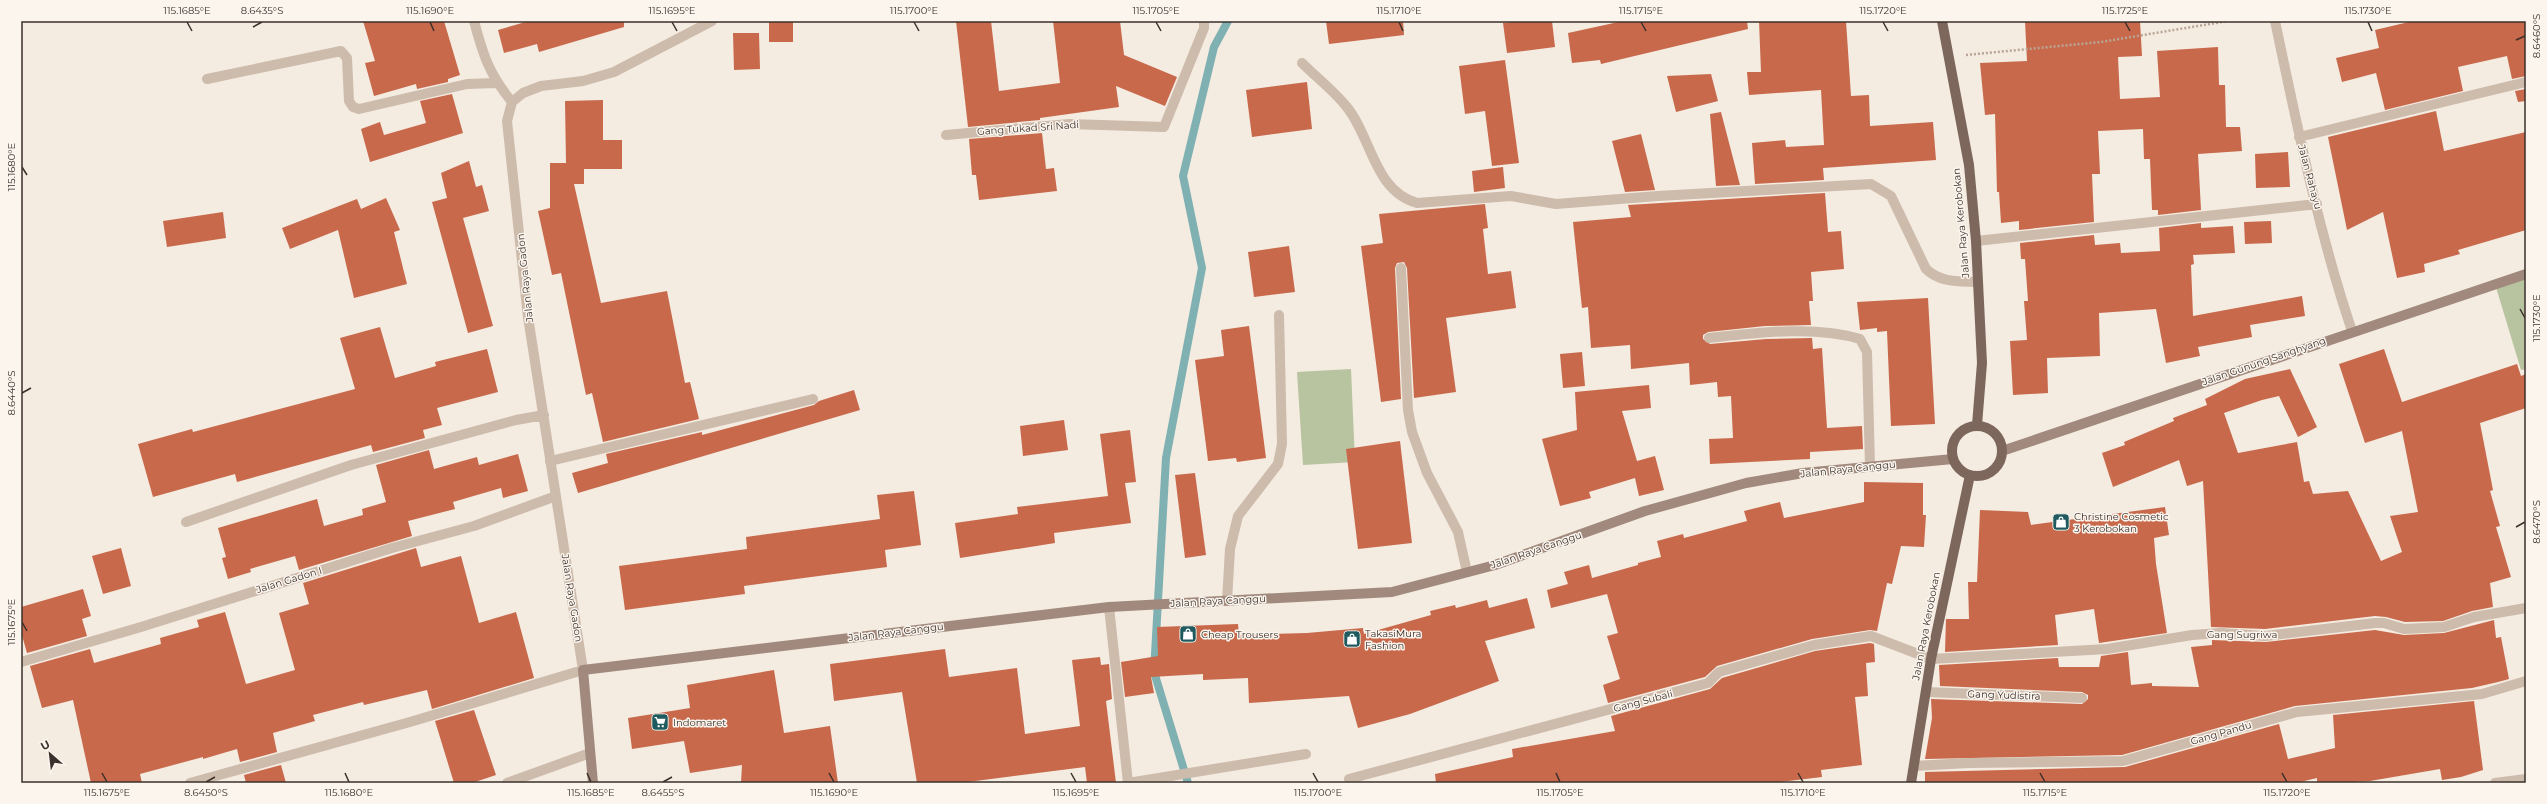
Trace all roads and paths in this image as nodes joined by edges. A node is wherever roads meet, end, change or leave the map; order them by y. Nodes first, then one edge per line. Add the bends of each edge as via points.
1 (474, 21) edge
2 (712, 21) edge
3 (1204, 21) edge
4 (1942, 21) edge
5 (2228, 21) edge
6 (2274, 21) edge
7 (1947, 57) junction
8 (1302, 63) dead end
9 (207, 79) dead end
10 (496, 82) junction
11 (2526, 82) edge
12 (512, 102) junction
13 (946, 135) dead end
14 (2299, 137) junction
15 (2317, 204) junction
16 (1976, 241) junction
17 (1401, 268) dead end
18 (2526, 274) edge
19 (1978, 282) junction
20 (1279, 315) dead end
21 (2352, 331) junction
22 (1709, 338) dead end
23 (813, 399) dead end
24 (544, 415) junction
25 (1977, 425) junction
26 (2002, 451) junction
27 (1953, 459) junction
28 (550, 461) junction
29 (1870, 466) junction
30 (1970, 475) junction
31 (556, 496) junction
32 (186, 522) dead end
33 (1467, 572) junction
34 (1227, 601) junction
35 (1109, 607) junction
36 (2526, 608) edge
37 (1931, 658) junction
38 (21, 662) edge
39 (583, 670) junction
40 (2526, 681) edge
41 (1926, 692) junction
42 (2082, 698) dead end
43 (590, 753) junction
44 (1306, 754) dead end
45 (1914, 766) junction
46 (1349, 779) dead end
47 (2526, 779) edge
48 (190, 783) edge
49 (507, 783) edge
50 (593, 783) edge
51 (1128, 783) edge
52 (1911, 783) edge
53 (2495, 783) edge

1 - 10 street via 484,58
2 - 12 street via 614,72 583,81 541,86 523,93
3 - 13 street, Gang Tukad Sri Nadi via 1204,28 1164,127 1069,124
4 - 7 main road, Jalan Raya Kerobokan
5 - 7 path via 2101,42
6 - 14 street, Jalan Rahayu
7 - 16 main road, Jalan Raya Kerobokan via 1969,165
8 - 19 street via 1346,105 1382,176 1403,199 1416,203 1511,196 1556,204 1871,184 1891,196 1926,269 1947,281
9 - 10 street via 341,51 347,58 349,101 353,107 359,109 467,84
10 - 12 street
11 - 14 street
12 - 24 street, Jalan Raya Gadon via 508,121 528,317
14 - 15 street, Jalan Rahayu
15 - 16 street
15 - 21 street, Jalan Rahayu
16 - 19 main road, Jalan Raya Kerobokan
17 - 33 street via 1408,410 1412,432 1427,474 1458,532
18 - 21 main road, Jalan Gunung Sanghyang
19 - 25 main road, Jalan Raya Kerobokan via 1982,363
20 - 34 street via 1282,444 1278,464 1238,516 1230,549
21 - 26 main road, Jalan Gunung Sanghyang
22 - 29 street via 1758,333 1826,333 1860,339 1867,352
23 - 28 street
24 - 28 street, Jalan Raya Gadon
24 - 32 street via 516,420 351,465
25 - 26 main road via 1990,429 1999,438
25 - 27 main road via 1960,432 1952,449
26 - 30 main road via 2000,460 1988,473
27 - 29 main road, Jalan Raya Canggu
27 - 30 main road via 1959,469
28 - 31 street, Jalan Raya Gadon
29 - 33 main road, Jalan Raya Canggu via 1803,473 1746,483 1645,511 1569,540
30 - 37 main road, Jalan Raya Kerobokan
31 - 38 street, Jalan Gadon I via 474,526 392,548
31 - 39 street, Jalan Raya Gadon
33 - 34 main road, Jalan Raya Canggu via 1392,592
34 - 35 main road, Jalan Raya Canggu
35 - 39 main road, Jalan Raya Canggu
35 - 51 street
36 - 37 street, Gang Sugriwa via 2474,617 2444,628 2404,629 2375,623 2265,636 2221,633 2192,635 2108,649
37 - 41 main road, Jalan Raya Kerobokan
37 - 46 street, Gang Subali via 1872,636 1814,644 1719,672 1708,683
39 - 43 main road
39 - 48 street via 410,722
40 - 45 street, Gang Pandu via 2482,694 2296,712 2123,761
41 - 42 street, Gang Yudistira
41 - 45 main road, Jalan Raya Kerobokan
43 - 49 street
43 - 50 main road
44 - 51 street
45 - 52 main road, Jalan Raya Kerobokan
47 - 53 street

